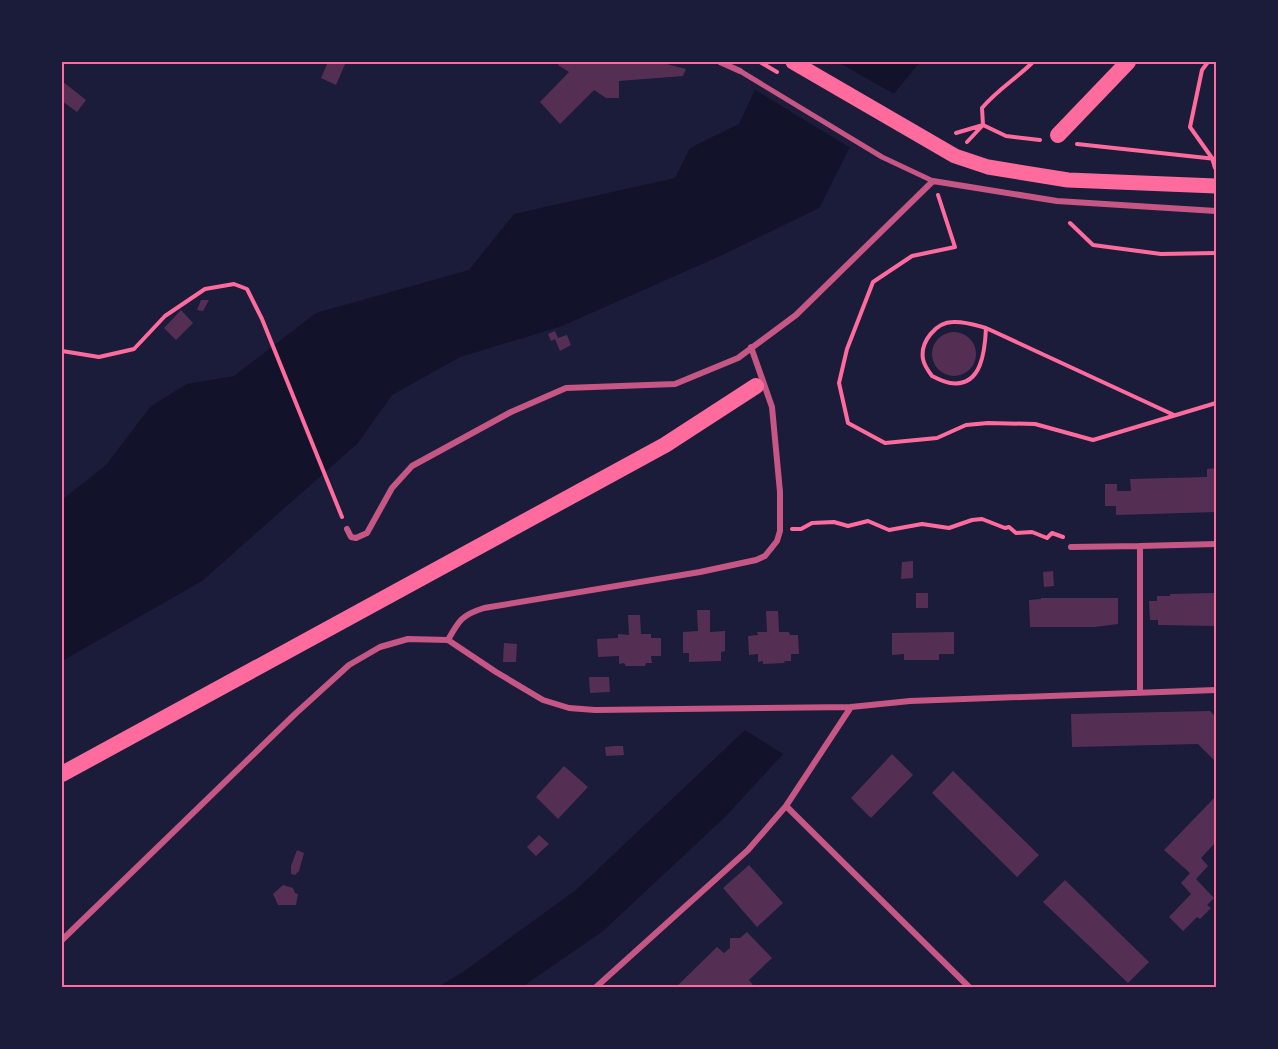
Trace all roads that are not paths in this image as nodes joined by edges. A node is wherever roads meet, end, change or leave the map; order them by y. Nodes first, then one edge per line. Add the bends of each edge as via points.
1 (720, 62) edge
2 (793, 62) edge
3 (1128, 62) edge
4 (740, 71) joint
5 (1058, 135) dead end
6 (933, 181) junction
7 (1216, 186) edge
8 (1216, 211) edge
9 (751, 347) junction
10 (756, 386) dead end
11 (347, 529) road end
12 (1216, 544) edge
13 (1140, 546) junction
14 (1071, 547) road end
15 (448, 640) junction
16 (1216, 690) edge
17 (1140, 692) junction
18 (851, 707) junction
19 (62, 774) edge
20 (786, 806) junction
21 (62, 940) edge
22 (595, 987) edge
23 (970, 987) edge

1 - 4 street
2 - 7 main road via 954,156 988,166 1068,180
3 - 5 highway
4 - 6 street via 882,157
6 - 8 street via 1057,201
6 - 9 street via 796,315
9 - 11 street via 738,358 675,384 566,388 511,412 412,466 392,488 367,533 356,538
9 - 15 street via 772,407 780,492 780,531 765,556 700,572 484,608 459,620
10 - 19 highway via 645,456
12 - 13 street
13 - 14 street
13 - 17 street
15 - 18 street via 543,700 569,708
15 - 21 street via 408,639 380,647 349,665
16 - 17 street
17 - 18 street
18 - 20 street
20 - 22 street via 748,850
20 - 23 street

